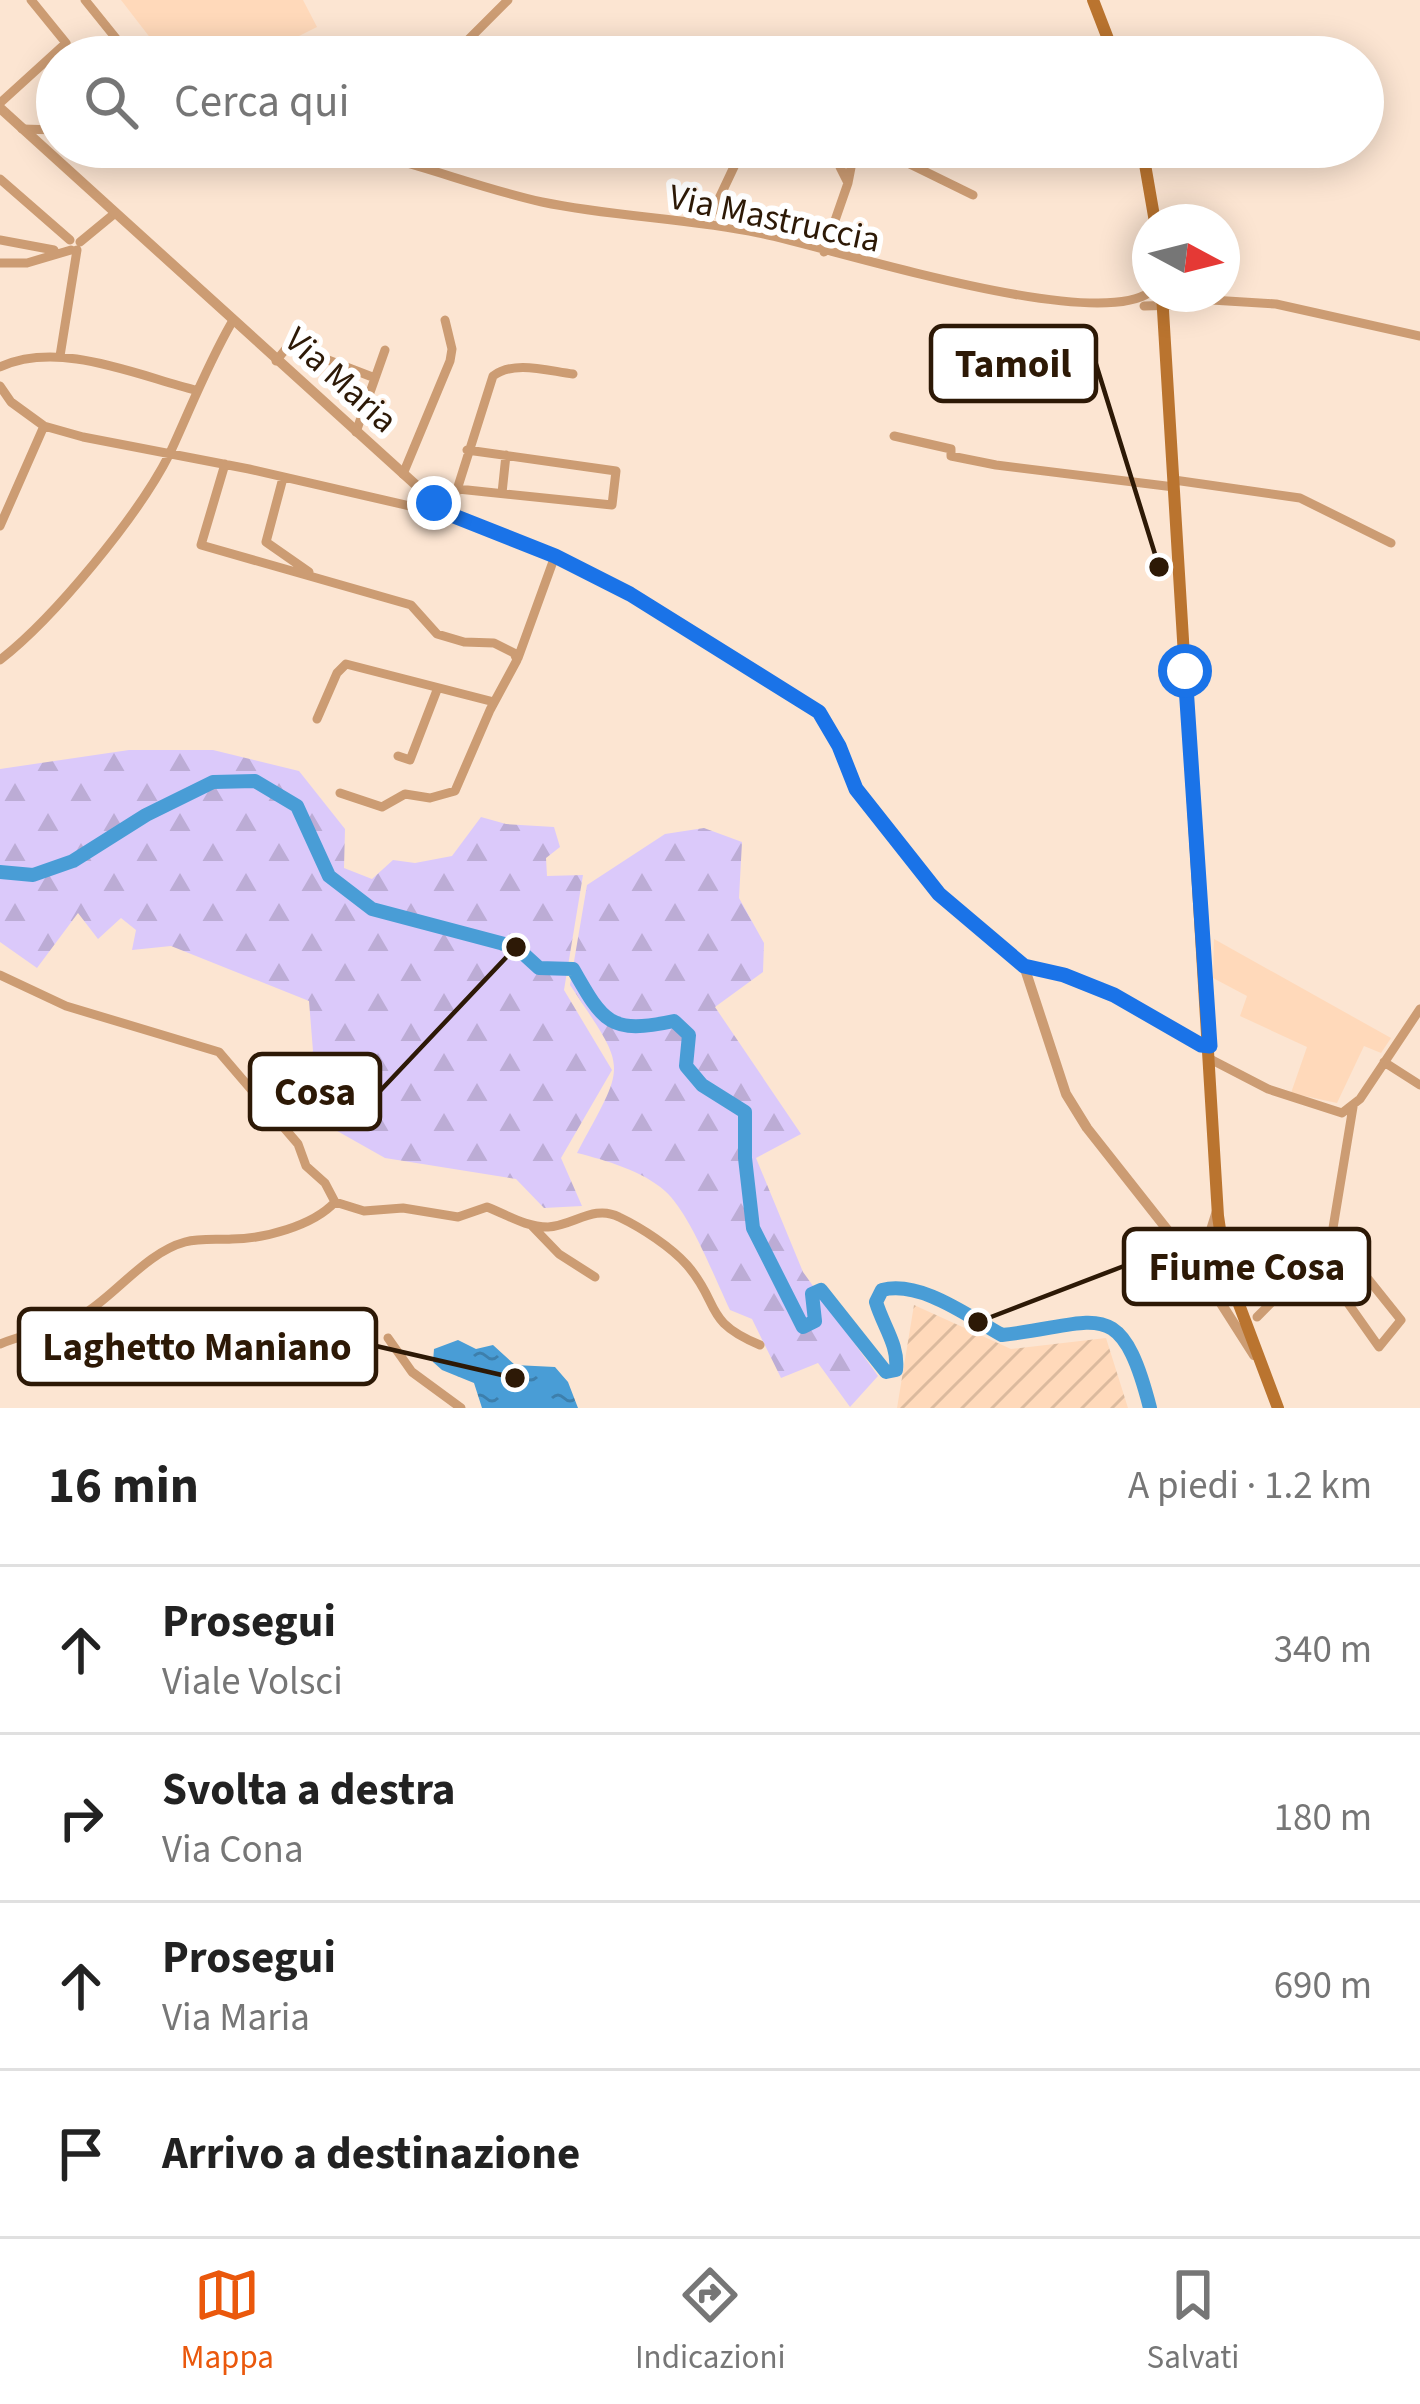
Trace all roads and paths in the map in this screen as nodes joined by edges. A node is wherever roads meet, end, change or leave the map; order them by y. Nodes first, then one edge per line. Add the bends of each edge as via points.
1 (31, 0) edge
2 (85, 0) edge
3 (508, 0) edge
4 (1093, 0) edge
5 (60, 36) edge
6 (114, 36) edge
7 (473, 36) edge
8 (1106, 36) edge
9 (36, 75) edge
10 (0, 105) edge
11 (22, 129) junction
12 (36, 129) edge
13 (36, 142) edge
14 (64, 168) edge
15 (427, 168) edge
16 (733, 168) edge
17 (841, 168) edge
18 (918, 168) edge
19 (1146, 168) edge
20 (0, 178) edge
21 (973, 195) dead end
22 (1153, 204) edge
23 (114, 214) junction
24 (707, 224) junction
25 (0, 240) edge
26 (72, 247) junction
27 (824, 252) junction
28 (0, 263) edge
29 (1132, 300) edge
30 (1240, 302) edge
31 (1151, 312) edge
32 (1164, 312) edge
33 (1177, 312) edge
34 (445, 320) dead end
35 (232, 322) junction
36 (1165, 332) junction
37 (1420, 336) edge
38 (385, 350) dead end
39 (60, 356) junction
40 (276, 361) junction
41 (0, 367) edge
42 (573, 374) dead end
43 (375, 378) junction
44 (0, 386) edge
45 (195, 390) junction
46 (44, 426) junction
47 (356, 432) junction
48 (894, 436) dead end
49 (467, 450) junction
50 (170, 453) junction
51 (506, 455) junction
52 (225, 464) junction
53 (403, 474) junction
54 (284, 478) junction
55 (1174, 484) junction
56 (458, 489) junction
57 (502, 493) junction
58 (449, 514) junction
59 (0, 526) edge
60 (1391, 543) dead end
61 (555, 556) junction
62 (318, 578) junction
63 (0, 660) edge
64 (518, 660) junction
65 (437, 690) junction
66 (494, 702) junction
67 (317, 719) dead end
68 (398, 755) dead end
69 (340, 793) dead end
70 (1024, 966) junction
71 (0, 975) edge
72 (1420, 1009) edge
73 (1211, 1053) junction
74 (1384, 1062) junction
75 (1420, 1085) edge
76 (1353, 1107) junction
77 (335, 1202) junction
78 (1218, 1208) junction
79 (532, 1226) junction
80 (1168, 1230) junction
81 (1332, 1234) junction
82 (1184, 1250) junction
83 (1316, 1258) junction
84 (1224, 1262) junction
85 (595, 1276) dead end
86 (1257, 1317) dead end
87 (388, 1338) dead end
88 (0, 1344) edge
89 (760, 1345) dead end
90 (1264, 1373) junction
91 (461, 1408) edge
92 (1278, 1408) edge

1 - 5 street
2 - 6 street
3 - 7 street
4 - 8 main road
9 - 10 street
10 - 11 street, Via Maria
11 - 12 street
11 - 13 street, Via Maria
14 - 23 street, Via Maria
15 - 24 street, Via Mastruccia via 588,211
16 - 24 street
17 - 27 street via 848,183
18 - 21 street
19 - 22 main road
20 - 26 street
23 - 26 street
23 - 35 street, Via Maria
24 - 27 street, Via Mastruccia
25 - 26 street
26 - 28 street
26 - 39 street
27 - 29 street, Via Mastruccia via 1066,303
30 - 37 street
31 - 36 street
32 - 36 main road
33 - 36 street
34 - 53 street via 450,361
35 - 40 street, Via Maria
35 - 45 street
36 - 55 main road
38 - 43 street
39 - 41 street
39 - 45 street
40 - 43 street via 289,345
40 - 47 street, Via Maria
42 - 49 street via 498,371
43 - 47 street
44 - 46 street
45 - 50 street
46 - 50 street
46 - 59 street
47 - 53 street, Via Maria
48 - 55 street via 996,466
49 - 51 street
49 - 56 street
50 - 52 street
50 - 63 street via 62,601
51 - 57 street
51 - 57 street via 616,471 612,505
52 - 54 street
52 - 62 street via 201,545
53 - 58 street, Via Maria
54 - 58 street
54 - 62 street via 266,542
55 - 60 street via 1300,498
55 - 73 main road
56 - 57 street
56 - 58 street
58 - 61 street, Via Maria
61 - 64 street
61 - 70 street, Via Maria via 661,611 819,712 856,789 939,894
62 - 64 street via 411,605 437,634 494,643
64 - 66 street
65 - 66 street
65 - 67 street via 346,664
65 - 68 street via 410,760
66 - 69 street via 455,791 405,794 382,807
70 - 73 street via 1114,995
70 - 80 street via 1066,1094
71 - 77 street via 67,1006 219,1052 298,1144
72 - 74 street
73 - 76 street via 1268,1089 1342,1113
73 - 78 main road
74 - 75 street
74 - 76 street
76 - 81 street
77 - 79 street via 458,1216 487,1207
77 - 88 street via 281,1230 182,1242 84,1315
78 - 80 street via 1202,1238
78 - 84 main road
79 - 85 street
79 - 89 street via 602,1212 620,1217 690,1268 724,1326
80 - 82 street
80 - 84 street
81 - 83 street
81 - 83 street via 1401,1320 1386,1342 1378,1347
82 - 84 street via 1202,1264
82 - 90 street
83 - 86 street
84 - 90 main road
87 - 91 street via 412,1372
90 - 92 main road

